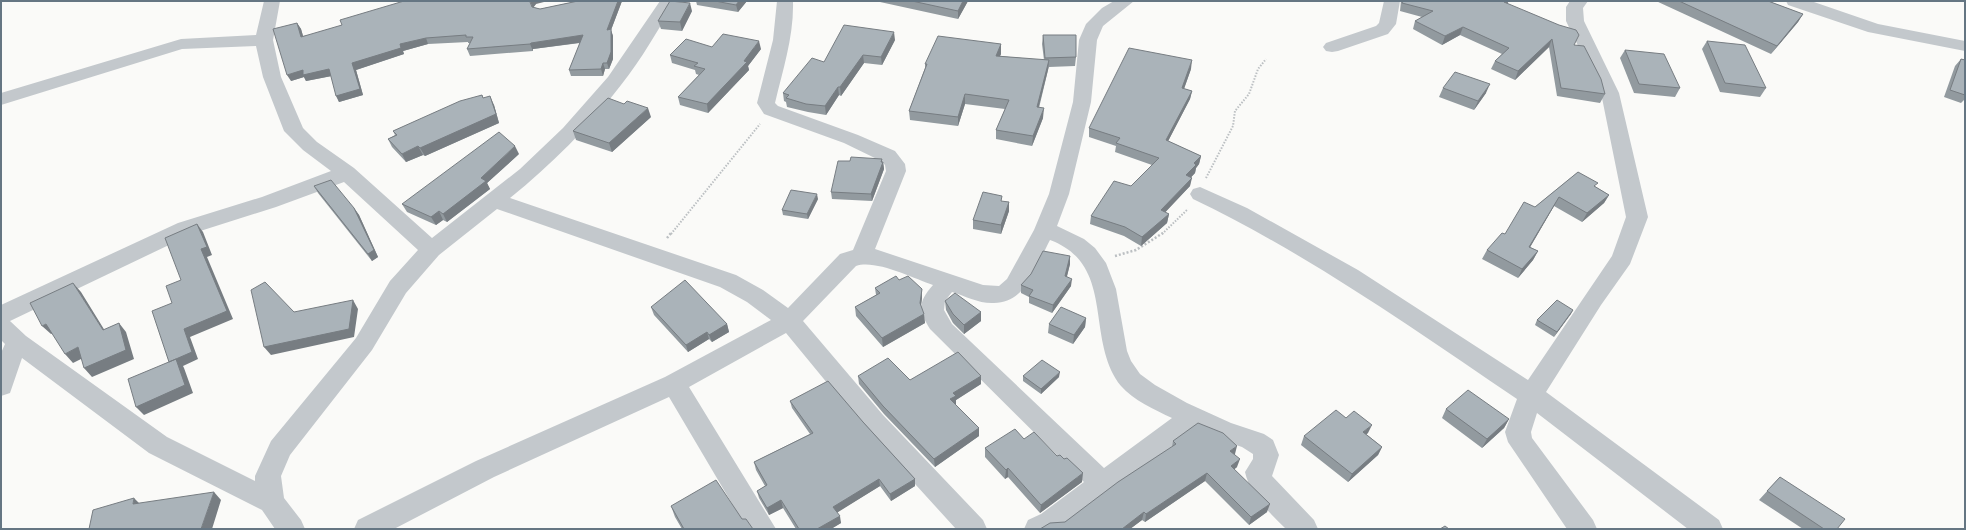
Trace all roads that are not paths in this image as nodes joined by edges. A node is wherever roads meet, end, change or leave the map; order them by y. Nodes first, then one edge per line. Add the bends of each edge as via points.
1 (272, 1) edge
2 (668, 1) edge
3 (785, 1) edge
4 (1126, 1) edge
5 (1392, 1) edge
6 (1580, 1) edge
7 (1794, 1) edge
8 (264, 40) junction
9 (1965, 46) edge
10 (1332, 47) dead end
11 (1, 99) edge
12 (347, 173) junction
13 (1200, 194) road end
14 (494, 200) junction
15 (1045, 230) junction
16 (431, 250) junction
17 (862, 255) junction
18 (948, 282) junction
19 (1, 315) edge
20 (790, 320) junction
21 (10, 334) edge
22 (674, 384) junction
23 (1, 386) edge
24 (1531, 395) junction
25 (1194, 416) junction
26 (1103, 484) junction
27 (271, 502) junction
28 (291, 529) edge
29 (368, 529) edge
30 (762, 529) edge
31 (973, 529) edge
32 (1038, 529) edge
33 (1304, 529) edge
34 (1583, 529) edge
35 (1709, 529) edge

1 - 8 street
2 - 14 street via 615,81 570,132 527,174
3 - 17 street via 782,47 766,102 771,110 851,139 888,156 895,164 896,171
4 - 15 street via 1108,12 1096,24 1088,40 1082,102 1059,194
5 - 10 street via 1387,24 1382,30
6 - 24 street via 1574,7 1573,13 1610,93 1636,217 1622,258 1593,298
7 - 9 street via 1874,28
8 - 11 street via 181,44 92,69
8 - 12 street via 272,77 294,131
12 - 16 street
12 - 19 street via 269,202 186,228
13 - 24 street via 1240,213 1350,276
14 - 16 street
14 - 20 street via 728,281
15 - 18 street via 1015,285 1005,293 981,293
15 - 25 street via 1080,245 1094,259 1104,284 1116,355 1130,381 1151,396
16 - 27 street via 398,286 364,344 280,449 268,476
17 - 18 street via 880,258
17 - 20 street via 848,260
18 - 26 street via 935,296 931,308 933,318
20 - 22 street
20 - 31 street via 874,422
21 - 23 street
21 - 27 street via 158,446
22 - 29 street via 485,469
22 - 30 street
24 - 34 street via 1518,432 1521,442
24 - 35 street
25 - 26 street
25 - 33 street via 1224,431 1254,441 1264,448 1267,457 1258,472 1258,477
26 - 32 street
27 - 28 street

